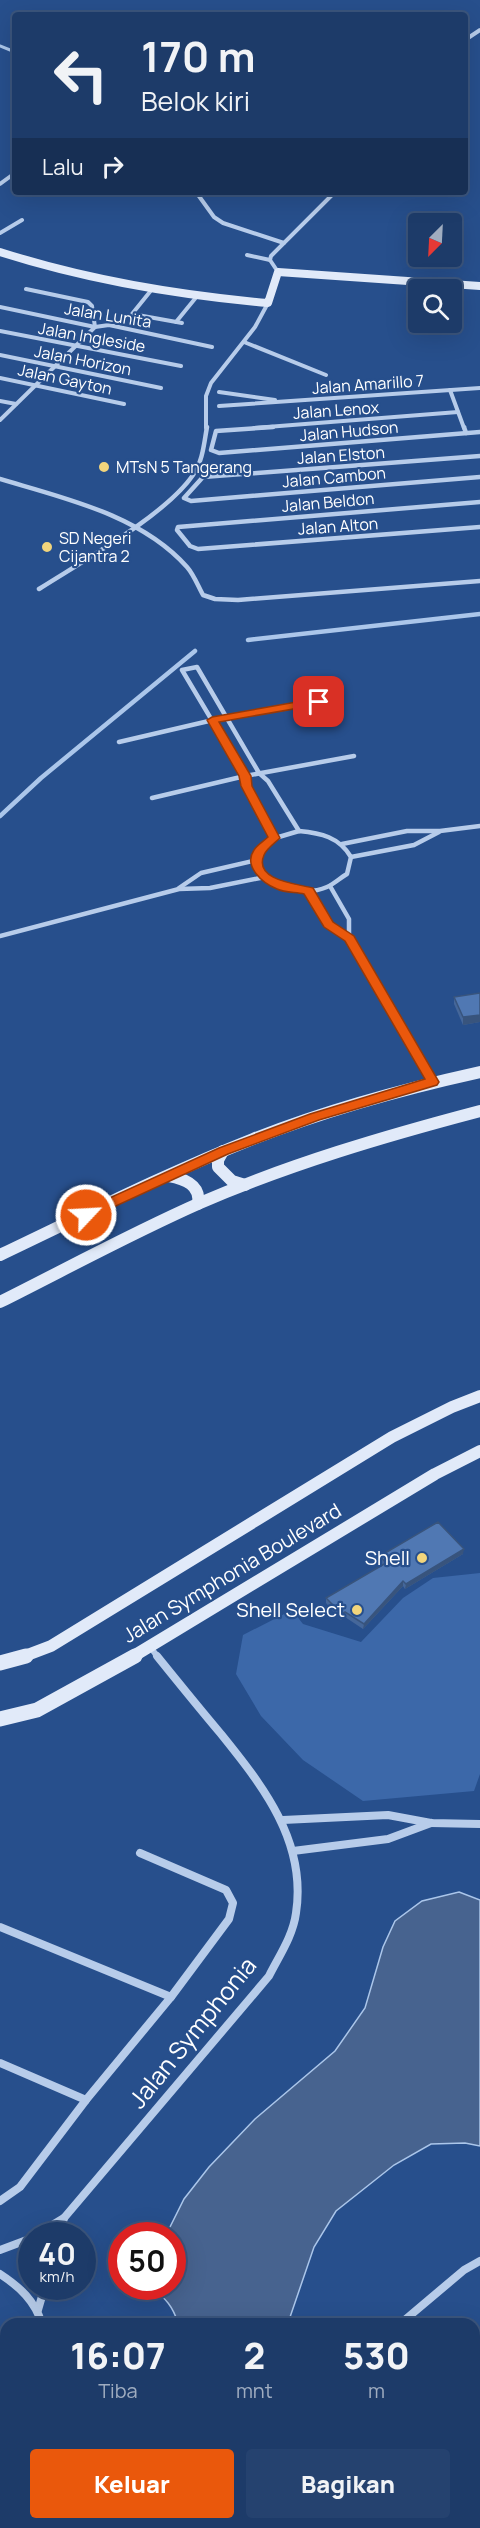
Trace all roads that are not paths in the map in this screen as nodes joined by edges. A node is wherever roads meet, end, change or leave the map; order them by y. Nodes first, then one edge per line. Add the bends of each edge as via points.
1 (12, 174) edge
2 (0, 184) edge
3 (198, 195) edge
4 (332, 195) edge
5 (22, 220) dead end
6 (0, 233) edge
7 (284, 243) junction
8 (0, 252) edge
9 (247, 255) dead end
10 (270, 260) junction
11 (278, 272) junction
12 (480, 286) edge
13 (153, 288) junction
14 (26, 289) dead end
15 (198, 295) junction
16 (268, 303) junction
17 (0, 307) edge
18 (176, 322) junction
19 (182, 323) dead end
20 (95, 327) junction
21 (0, 331) edge
22 (244, 342) junction
23 (75, 347) junction
24 (212, 347) dead end
25 (0, 355) edge
26 (181, 366) dead end
27 (55, 367) junction
28 (326, 375) dead end
29 (0, 378) edge
30 (35, 386) junction
31 (162, 388) dead end
32 (480, 388) edge
33 (450, 390) junction
34 (219, 392) dead end
35 (0, 401) edge
36 (287, 402) junction
37 (16, 404) junction
38 (124, 404) dead end
39 (219, 406) dead end
40 (458, 412) junction
41 (0, 420) edge
42 (480, 432) edge
43 (466, 433) junction
44 (219, 453) joint
45 (480, 456) edge
46 (480, 477) edge
47 (0, 479) edge
48 (191, 501) joint
49 (480, 502) edge
50 (134, 527) junction
51 (480, 527) edge
52 (198, 549) joint
53 (480, 581) edge
54 (39, 589) dead end
55 (319, 702) dead end
56 (226, 717) junction
57 (212, 720) junction
58 (119, 742) dead end
59 (354, 756) dead end
60 (259, 773) junction
61 (245, 776) junction
62 (152, 798) dead end
63 (480, 826) edge
64 (299, 831) junction
65 (440, 831) junction
66 (274, 838) junction
67 (342, 844) junction
68 (351, 857) junction
69 (256, 860) junction
70 (265, 877) junction
71 (330, 886) junction
72 (179, 889) junction
73 (309, 890) junction
74 (0, 936) edge
75 (349, 939) junction
76 (480, 1072) edge
77 (433, 1082) junction
78 (480, 1111) edge
79 (224, 1151) junction
80 (169, 1176) junction
81 (245, 1185) junction
82 (198, 1204) junction
83 (0, 1255) edge
84 (0, 1302) edge
85 (480, 1396) edge
86 (480, 1451) edge
87 (150, 1647) junction
88 (0, 1663) edge
89 (0, 1719) edge
90 (284, 1820) junction
91 (431, 1823) junction
92 (480, 1824) edge
93 (293, 1851) junction
94 (140, 1853) dead end
95 (0, 1927) edge
96 (171, 1996) junction
97 (0, 2063) edge
98 (86, 2100) junction
99 (0, 2201) edge
100 (64, 2218) junction
101 (57, 2222) edge
102 (63, 2222) edge
103 (18, 2243) edge
104 (0, 2250) edge
105 (480, 2261) edge
106 (0, 2274) edge
107 (41, 2300) edge
108 (38, 2310) junction
109 (40, 2318) edge
110 (407, 2318) edge

1 - 2 street
3 - 7 street via 214,217
4 - 7 street
5 - 6 street
7 - 10 street
8 - 13 street via 62,270
9 - 10 street
10 - 11 street
11 - 12 street
11 - 16 street
13 - 15 street
13 - 18 street via 132,314
14 - 20 street via 88,303
15 - 16 street
15 - 18 street
16 - 22 street
17 - 20 street, Jalan Lunita
18 - 19 street
20 - 23 street
20 - 24 street, Jalan Lunita via 109,325
21 - 23 street, Jalan Ingleside
22 - 28 street
22 - 50 street via 206,396 207,425 201,458 193,475
23 - 26 street, Jalan Ingleside
23 - 27 street
25 - 27 street, Jalan Horizon
27 - 30 street
27 - 31 street, Jalan Horizon
29 - 30 street, Jalan Gayton
30 - 37 street
30 - 38 street, Jalan Gayton
32 - 33 street, Jalan Amarillo 7
33 - 36 street, Jalan Amarillo 7
33 - 40 street
34 - 36 street, Jalan Amarillo 7
35 - 37 street
36 - 39 street, Jalan Amarillo 7
37 - 41 street
40 - 43 street
40 - 44 street, Jalan Lenox via 216,431 211,450
42 - 43 street, Jalan Hudson
43 - 44 street, Jalan Hudson
45 - 48 street, Jalan Elston via 203,477 185,497
46 - 48 street, Jalan Cambon
47 - 50 street
49 - 52 street, Jalan Beldon via 178,527 190,546
50 - 53 street via 167,546 188,567 203,595 215,599
50 - 54 street
51 - 52 street, Jalan Alton
55 - 56 street
56 - 57 street
56 - 57 street via 197,667 182,669
56 - 60 street
57 - 58 street
57 - 61 street
59 - 60 street
60 - 61 street
60 - 64 street
61 - 62 street
61 - 66 street via 246,786
63 - 65 street
64 - 66 street
64 - 67 street via 327,836
65 - 67 street via 407,831
65 - 68 street via 414,845
66 - 69 street via 265,844
67 - 68 street
68 - 71 street via 347,874
69 - 70 street
69 - 72 street via 201,873
70 - 72 street via 210,888
70 - 73 street via 281,886
71 - 73 street
71 - 75 street via 349,919
72 - 74 street
73 - 75 street via 328,925
75 - 77 street
76 - 77 street
77 - 79 street via 314,1117
78 - 81 street via 386,1137
79 - 80 street
79 - 81 street via 218,1167 232,1181
80 - 82 street via 197,1188
80 - 83 street
81 - 82 street
82 - 84 street
85 - 88 street, Jalan Symphonia Boulevard via 392,1437 51,1646
86 - 87 street, Jalan Symphonia Boulevard via 435,1474
87 - 89 street, Jalan Symphonia Boulevard via 37,1710
87 - 90 street, Jalan Symphonia via 265,1789
90 - 91 street via 388,1815
90 - 93 street, Jalan Symphonia
91 - 92 street
91 - 93 street via 388,1839
93 - 100 street, Jalan Symphonia via 299,1881 297,1912 269,1976
94 - 96 street via 226,1890 233,1898 229,1919
95 - 96 street
96 - 98 street
97 - 98 street
98 - 99 street via 20,2187
100 - 101 street, Jalan Symphonia
100 - 102 street, Jalan Symphonia
103 - 104 street
105 - 110 street
106 - 108 street via 19,2284
107 - 108 street
108 - 109 street

